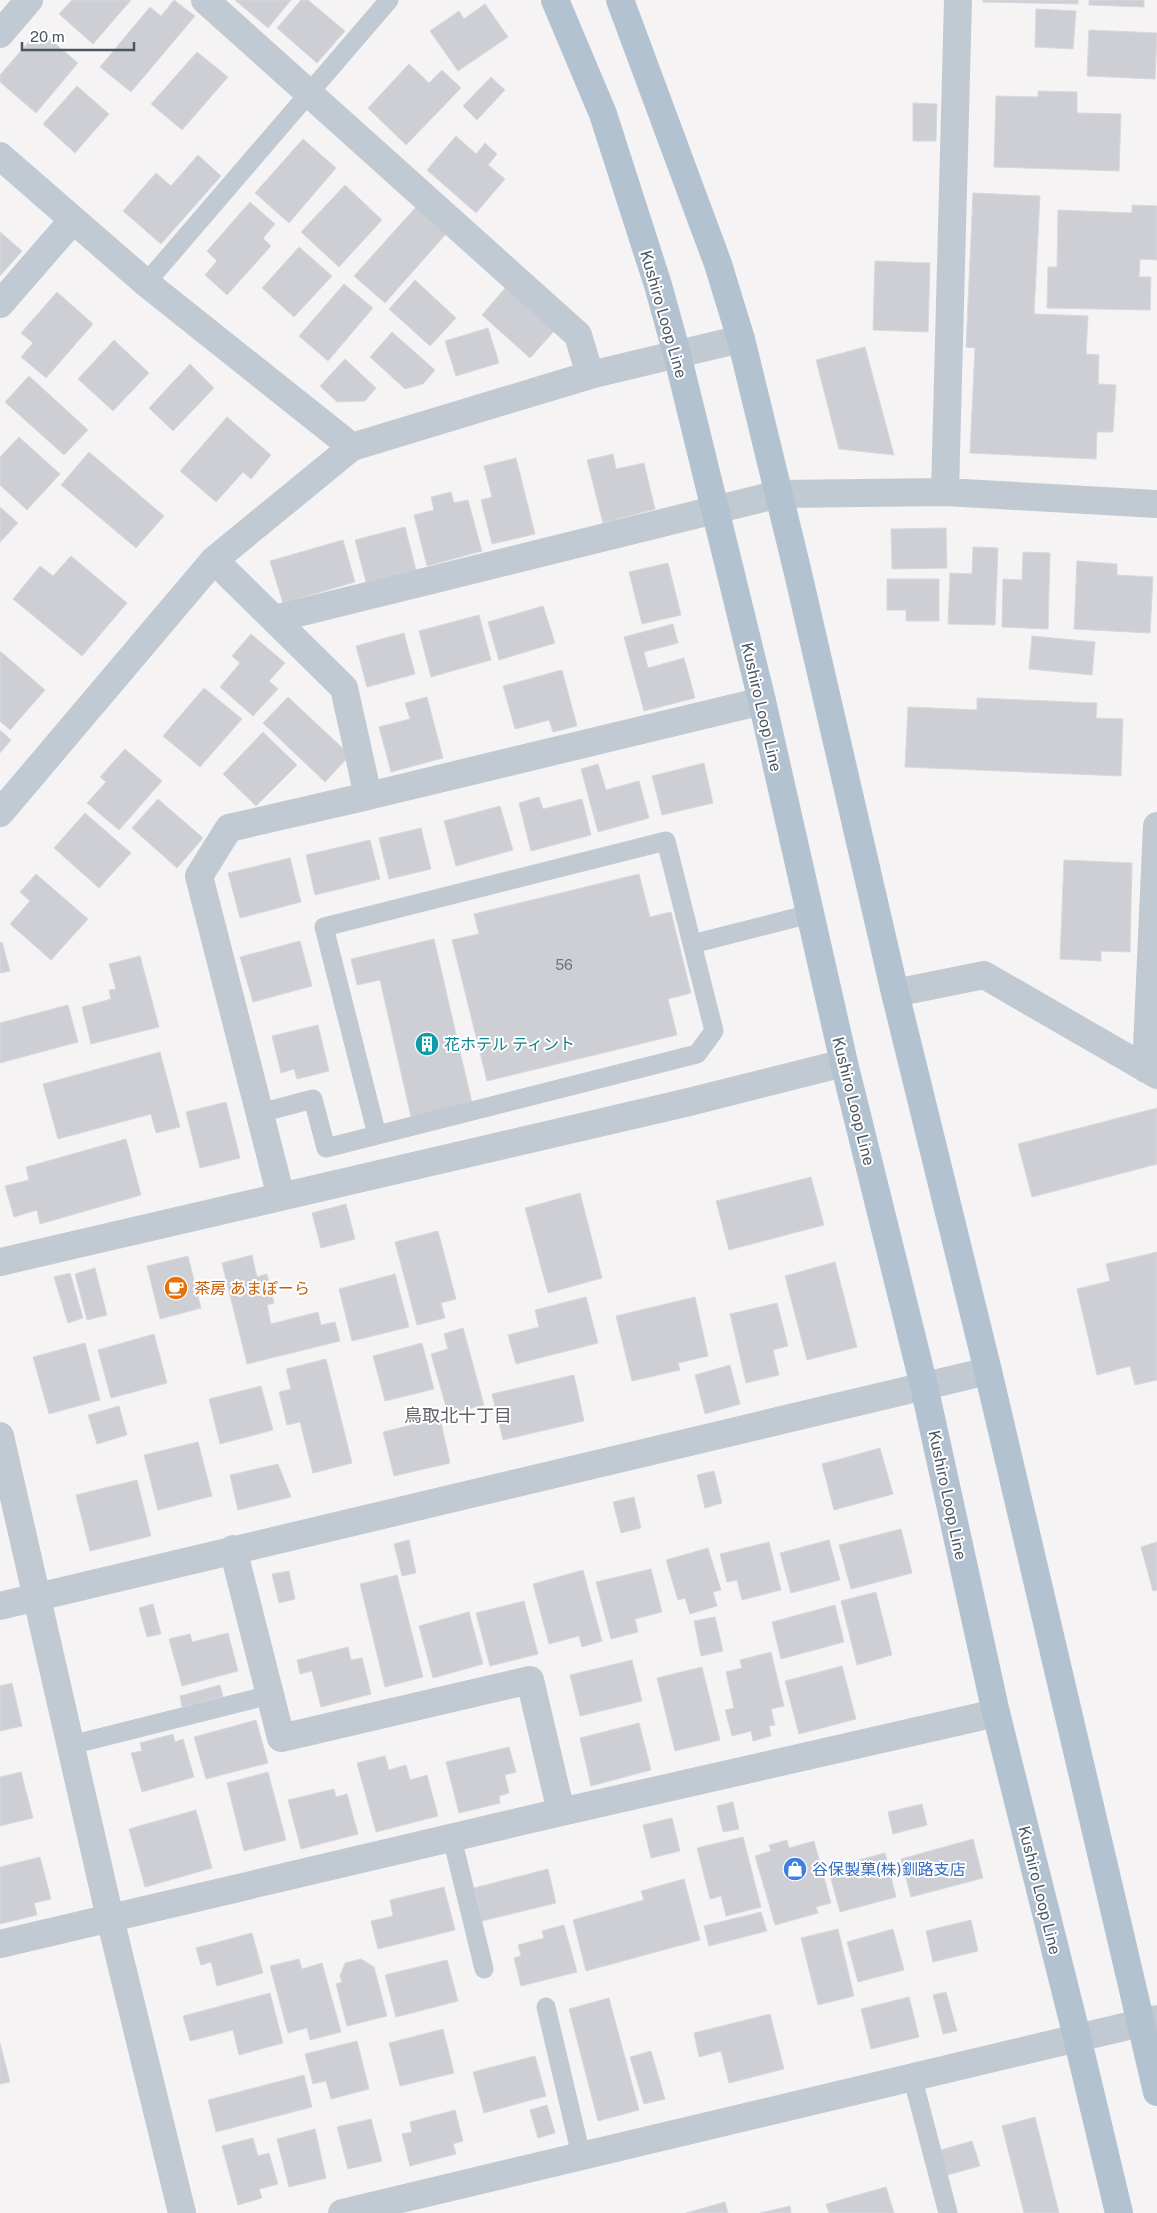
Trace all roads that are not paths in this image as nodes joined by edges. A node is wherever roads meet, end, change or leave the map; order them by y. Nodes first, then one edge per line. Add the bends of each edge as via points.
1 (29, 0) edge
2 (205, 0) edge
3 (389, 0) edge
4 (555, 0) edge
5 (620, 0) edge
6 (958, 0) edge
7 (0, 34) edge
8 (309, 93) junction
9 (0, 156) edge
10 (73, 220) junction
11 (146, 283) junction
12 (0, 304) edge
13 (741, 339) junction
14 (677, 354) junction
15 (590, 374) junction
16 (352, 447) junction
17 (945, 492) junction
18 (779, 494) junction
19 (1157, 504) edge
20 (714, 512) junction
21 (214, 560) junction
22 (274, 619) junction
23 (762, 701) junction
24 (368, 796) junction
25 (0, 813) edge
26 (1157, 826) edge
27 (810, 914) junction
28 (692, 944) junction
29 (895, 993) junction
30 (844, 1063) junction
31 (1152, 1072) edge
32 (260, 1113) junction
33 (377, 1135) junction
34 (281, 1196) junction
35 (0, 1262) edge
36 (988, 1371) junction
37 (924, 1386) junction
38 (0, 1436) edge
39 (233, 1549) junction
40 (37, 1597) junction
41 (0, 1606) edge
42 (270, 1695) junction
43 (996, 1713) junction
44 (71, 1745) junction
45 (561, 1812) junction
46 (452, 1838) junction
47 (110, 1918) junction
48 (0, 1944) edge
49 (484, 1969) dead end
50 (546, 2007) dead end
51 (1149, 2021) edge
52 (1077, 2036) junction
53 (912, 2076) junction
54 (1157, 2092) edge
55 (581, 2155) junction
56 (182, 2213) edge
57 (342, 2213) edge
58 (948, 2213) edge
59 (1119, 2213) edge

1 - 7 street
2 - 8 street
3 - 8 lane
4 - 14 main road, Kushiro Loop Line via 604,114
5 - 13 main road via 718,264
6 - 17 street
8 - 11 lane
8 - 15 street via 578,335
9 - 10 street
10 - 11 street
10 - 12 street
11 - 16 street
13 - 14 street
13 - 18 main road
14 - 15 street
14 - 20 main road, Kushiro Loop Line
15 - 16 street
16 - 21 street
17 - 18 street
17 - 19 street
18 - 20 street
18 - 29 main road
20 - 22 street
20 - 23 main road, Kushiro Loop Line
21 - 22 street
21 - 25 street
22 - 24 street via 344,688
23 - 24 street
23 - 27 main road, Kushiro Loop Line
24 - 32 street via 229,828 199,876
26 - 31 street
27 - 28 lane
27 - 30 main road, Kushiro Loop Line
28 - 33 lane via 714,1031 697,1054
28 - 33 lane via 666,840 324,927
29 - 31 street via 984,974
29 - 36 main road
30 - 34 street
30 - 37 main road, Kushiro Loop Line
32 - 33 lane via 313,1099 326,1148
32 - 34 street
34 - 35 street
36 - 37 street
36 - 51 main road
37 - 39 street
37 - 43 main road, Kushiro Loop Line
38 - 40 street
39 - 40 street
39 - 42 street
40 - 41 street
40 - 44 street
42 - 44 lane
42 - 45 street via 281,1738 530,1680
43 - 45 street
43 - 52 main road, Kushiro Loop Line
44 - 47 street
45 - 46 street
46 - 47 street
46 - 49 lane
47 - 48 street
47 - 56 street
50 - 55 lane
51 - 52 street
51 - 54 main road
52 - 53 street
52 - 59 main road, Kushiro Loop Line
53 - 55 street
53 - 58 lane
55 - 57 street

